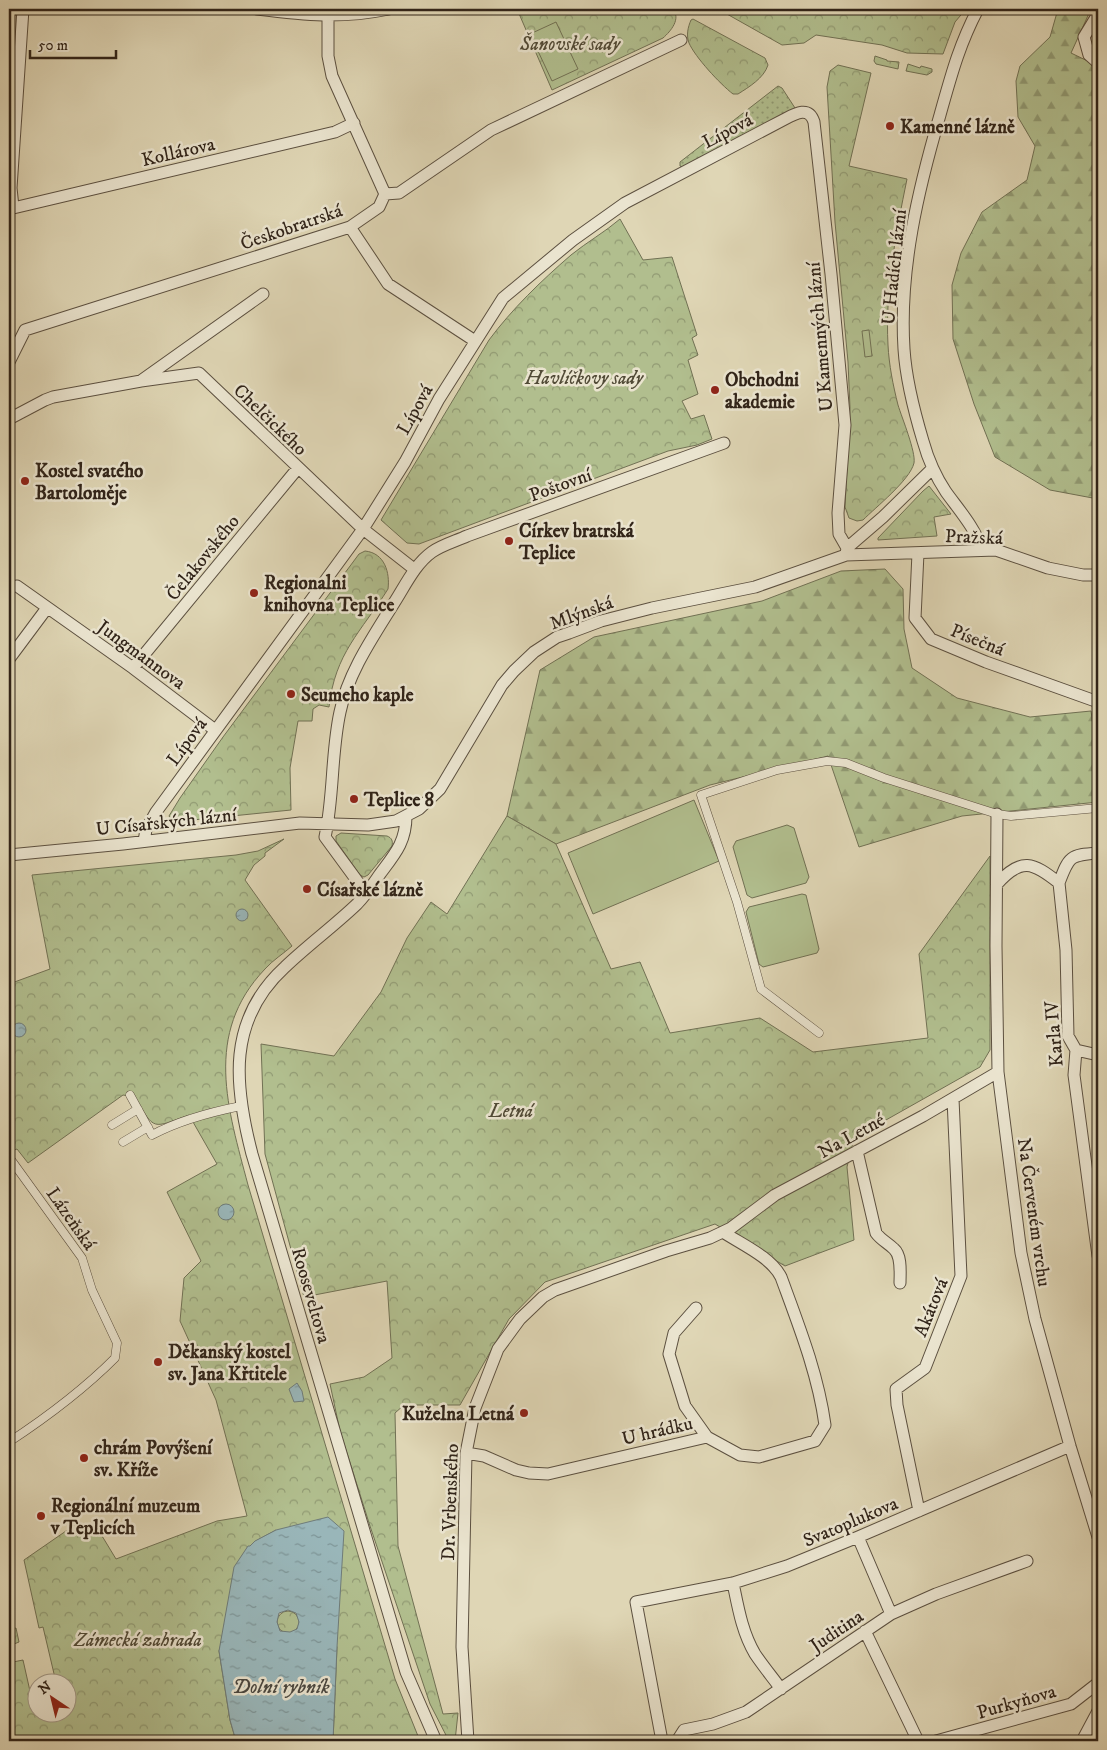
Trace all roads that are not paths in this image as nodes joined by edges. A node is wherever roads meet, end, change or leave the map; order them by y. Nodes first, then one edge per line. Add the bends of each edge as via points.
1 (23, 9) edge
2 (257, 9) edge
3 (389, 9) edge
4 (978, 9) edge
5 (1098, 14) edge
6 (328, 16) junction
7 (681, 40) dead end
8 (1094, 59) edge
9 (814, 122) joint
10 (354, 123) junction
11 (12, 139) edge
12 (385, 194) junction
13 (11, 208) edge
14 (350, 227) junction
15 (263, 294) dead end
16 (475, 341) junction
17 (9, 362) edge
18 (141, 381) junction
19 (9, 419) edge
20 (724, 443) dead end
21 (298, 468) junction
22 (932, 469) junction
23 (363, 529) junction
24 (982, 550) junction
25 (847, 552) junction
26 (918, 553) junction
27 (414, 569) junction
28 (1098, 575) edge
29 (17, 586) dead end
30 (47, 608) junction
31 (9, 660) edge
32 (133, 668) junction
33 (1098, 702) edge
34 (215, 730) junction
35 (1098, 808) edge
36 (997, 814) junction
37 (406, 816) junction
38 (328, 824) junction
39 (144, 841) junction
40 (1098, 853) edge
41 (9, 855) edge
42 (1059, 883) junction
43 (997, 884) junction
44 (366, 892) junction
45 (819, 1033) dead end
46 (1076, 1050) junction
47 (1098, 1055) edge
48 (998, 1072) junction
49 (130, 1095) dead end
50 (953, 1099) junction
51 (241, 1106) junction
52 (138, 1109) junction
53 (112, 1125) dead end
54 (148, 1127) junction
55 (123, 1142) dead end
56 (857, 1151) junction
57 (9, 1157) edge
58 (723, 1232) junction
59 (1098, 1256) edge
60 (900, 1283) dead end
61 (696, 1308) dead end
62 (707, 1437) junction
63 (9, 1442) edge
64 (1070, 1446) junction
65 (466, 1453) junction
66 (919, 1511) junction
67 (858, 1537) junction
68 (1098, 1537) edge
69 (1027, 1561) dead end
70 (732, 1583) junction
71 (891, 1614) junction
72 (865, 1631) junction
73 (1098, 1683) edge
74 (781, 1689) junction
75 (1098, 1711) edge
76 (436, 1741) edge
77 (468, 1741) edge
78 (662, 1741) edge
79 (678, 1741) edge
80 (918, 1741) edge
81 (936, 1741) edge
82 (1082, 1741) edge

1 - 11 street
2 - 6 street
3 - 6 street
4 - 22 street, U Hadích lázní via 958,52 934,135 917,202 906,274 903,323 906,372
5 - 8 street via 1084,37
6 - 10 street via 330,68
7 - 12 street via 491,130 399,192
9 - 16 street, Lípová via 808,112 796,113 625,203 573,240 503,298
9 - 25 street, U Kamenných lázní via 845,425 838,513 839,534
10 - 12 street
10 - 13 street, Kollárova via 335,132
11 - 13 street
12 - 14 street, Českobratrská via 379,207
14 - 16 street via 388,284
14 - 17 street, Českobratrská via 25,330
15 - 18 street, Chelčického
16 - 23 street, Lípová
18 - 19 street, Chelčického via 45,400
18 - 21 street, Chelčického via 199,373
20 - 27 street, Poštovní via 467,536 432,552
21 - 23 street, Chelčického
21 - 32 street, Čelakovského
22 - 24 street, U Hadích lázní via 979,539
22 - 25 street
23 - 27 street
23 - 34 street, Lípová
24 - 26 street, Pražská
24 - 28 street, Pražská via 996,550 1048,568
25 - 26 street, Pražská
25 - 37 street, Mlýnská via 755,587 601,621 557,638 534,652 514,671 493,697 440,789 419,809
26 - 33 street, Písečná via 915,618 931,639
27 - 38 street, Poštovní via 346,690 333,760
29 - 30 street, Jungmannova
30 - 31 street
30 - 32 street, Jungmannova
32 - 34 street, Jungmannova
34 - 39 street, Lípová via 151,818
35 - 36 street via 1011,816
36 - 43 street, Na Červeném vrchu
36 - 45 street via 846,764 827,761 776,770 701,795 761,989
37 - 38 street, Mlýnská via 377,825
37 - 44 street, Rooseveltova via 406,831 401,844
38 - 39 street, U Císařských lázní via 300,823
38 - 44 street, Poštovní via 326,837
39 - 41 street, U Císařských lázní
40 - 42 street via 1077,855 1067,863
42 - 43 street via 1035,866 1018,866
42 - 46 street, Karla IV via 1066,950 1068,1036
43 - 48 street, Na Červeném vrchu
44 - 51 street, Rooseveltova via 271,981 252,1010 244,1028 241,1047
46 - 47 street
46 - 59 street, Karla IV via 1074,1075
48 - 50 street, Na Letné
48 - 64 street, Na Červeném vrchu via 1022,1253 1035,1319
49 - 52 street
50 - 56 street, Na Letné
50 - 66 street, Akátová via 961,1276 924,1368 896,1389
51 - 54 street via 152,1134
51 - 76 street, Rooseveltova via 252,1154 406,1672
52 - 53 street
52 - 54 street
54 - 55 street
56 - 58 street, Na Letné via 775,1195
56 - 60 street via 876,1233 896,1250
57 - 63 street, Lázeňská via 82,1258 92,1290 116,1343 115,1358 90,1383
58 - 62 street, U hrádku via 778,1270 806,1346 825,1425 815,1441 759,1457 740,1455
58 - 65 street, Dr. Vrbenského via 555,1290 543,1297 520,1319 498,1349 475,1408
61 - 62 street via 674,1333 669,1354 685,1406
62 - 65 street, U hrádku via 548,1474 516,1470 484,1456
64 - 66 street, Svatoplukova
64 - 68 street, Na Červeném vrchu
65 - 77 street, Dr. Vrbenského via 462,1647
66 - 67 street, Svatoplukova
67 - 70 street, Svatoplukova via 788,1566
67 - 71 street
69 - 71 street, Juditina
70 - 74 street via 747,1637
70 - 78 street, Svatoplukova via 636,1602
71 - 72 street, Juditina
72 - 74 street, Juditina
72 - 80 street
73 - 81 street, Purkyňova via 1071,1704
74 - 79 street, Juditina via 746,1712 684,1730
75 - 82 street

